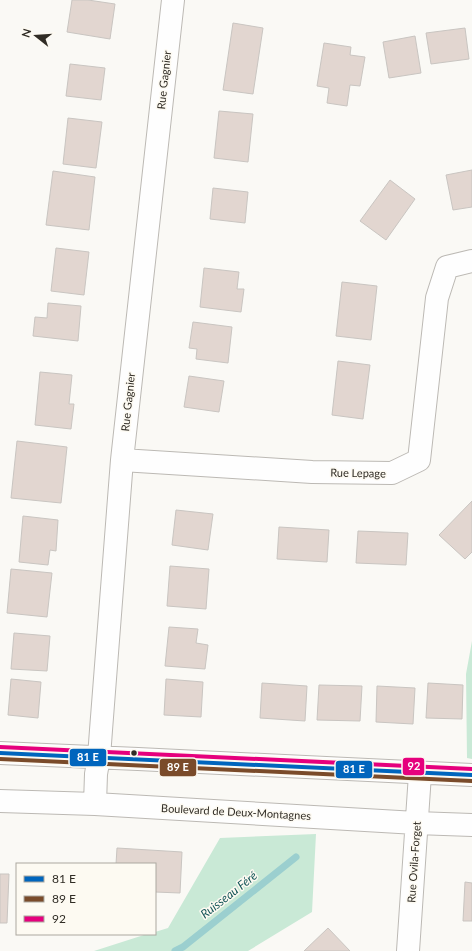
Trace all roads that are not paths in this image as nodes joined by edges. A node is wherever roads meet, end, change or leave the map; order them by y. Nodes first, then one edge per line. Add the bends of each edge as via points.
1 (173, 0) edge
2 (472, 261) edge
3 (122, 460) junction
4 (0, 753) edge
5 (99, 757) junction
6 (420, 774) junction
7 (472, 776) edge
8 (0, 801) edge
9 (95, 804) junction
10 (416, 823) junction
11 (472, 825) edge
12 (408, 951) edge

1 - 3 street, Rue Gagnier
2 - 3 street, Rue Lepage via 447,267 437,298 419,460 392,473 312,472
3 - 5 street, Rue Gagnier
4 - 5 street
5 - 6 street
5 - 9 street, Rue Gagnier
6 - 7 street
6 - 10 street, Rue Ovila-Forget
8 - 9 street, Boulevard de Deux-Montagnes
9 - 10 street, Boulevard de Deux-Montagnes
10 - 11 street, Boulevard de Deux-Montagnes
10 - 12 street, Rue Ovila-Forget

